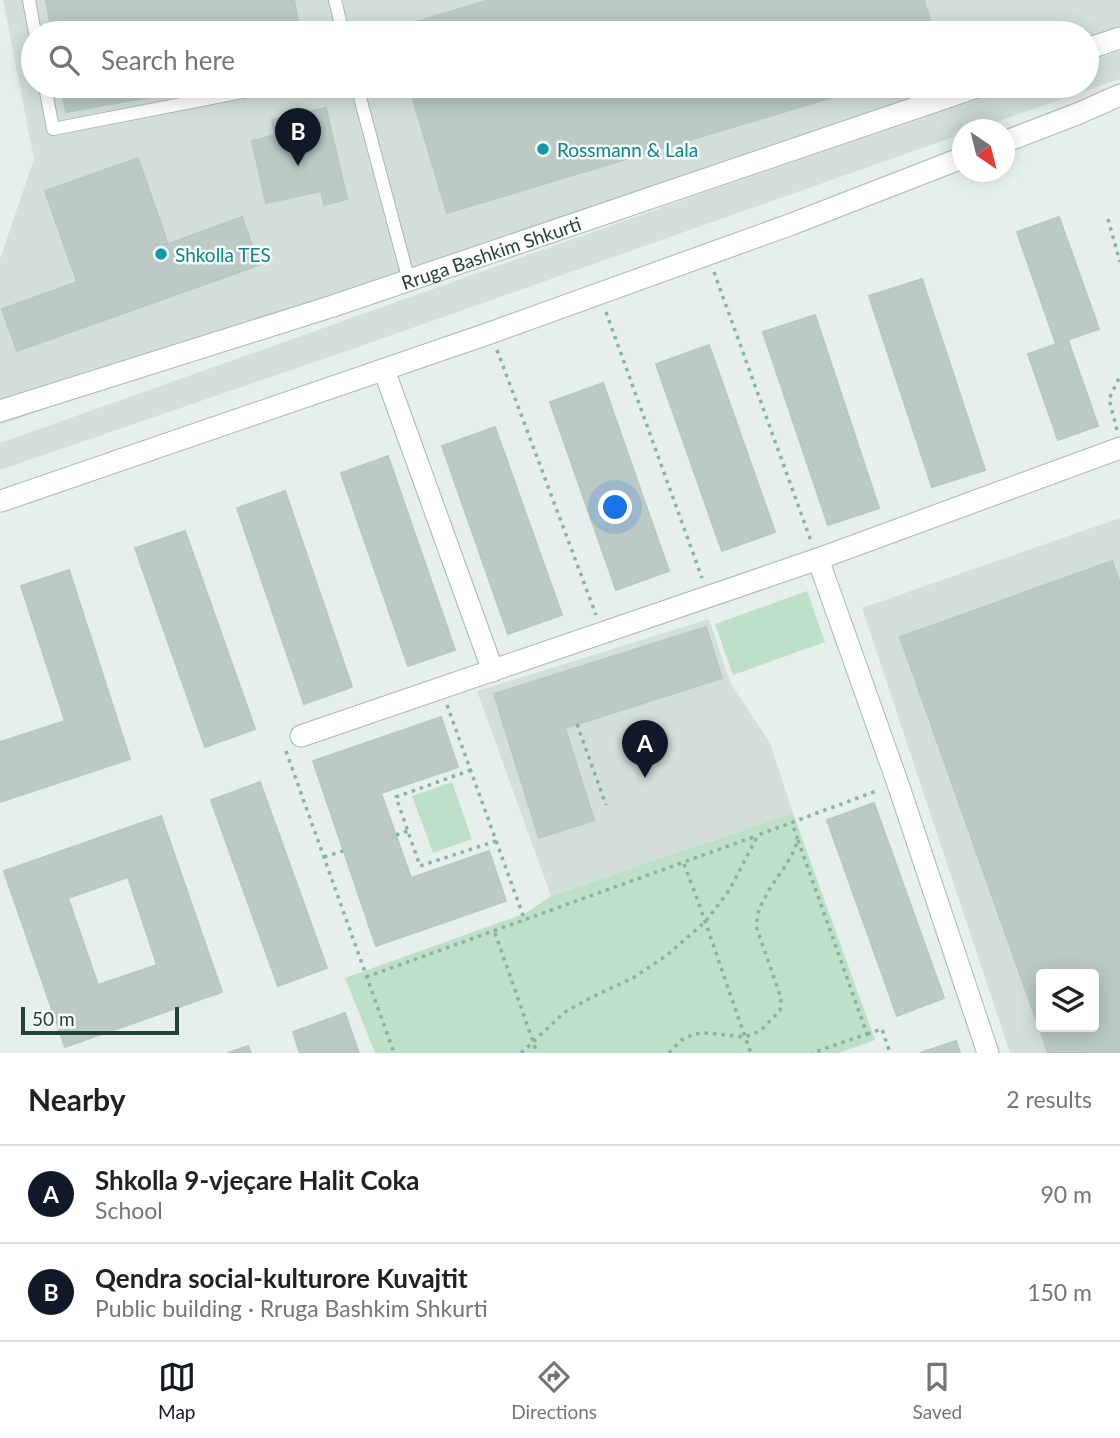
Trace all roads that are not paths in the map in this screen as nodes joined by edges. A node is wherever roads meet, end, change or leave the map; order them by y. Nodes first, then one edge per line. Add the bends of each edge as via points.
1 (29, 0) edge
2 (335, 0) edge
3 (33, 21) edge
4 (340, 21) edge
5 (1120, 38) edge
6 (1099, 45) edge
7 (1120, 96) edge
8 (47, 98) edge
9 (213, 98) edge
10 (360, 98) edge
11 (946, 98) edge
12 (1015, 138) edge
13 (952, 162) edge
14 (409, 281) junction
15 (384, 370) junction
16 (0, 411) edge
17 (1119, 440) edge
18 (1, 501) edge
19 (818, 559) junction
20 (493, 671) junction
21 (292, 739) road end
22 (988, 1053) edge

1 - 3 lane
2 - 4 lane
5 - 6 street
7 - 12 street
8 - 9 lane via 53,130
10 - 14 lane
11 - 14 street, Rruga Bashkim Shkurti
13 - 15 street
14 - 16 street, Rruga Bashkim Shkurti
15 - 18 street
15 - 20 street
17 - 19 street
19 - 20 street
19 - 22 street
20 - 21 street

